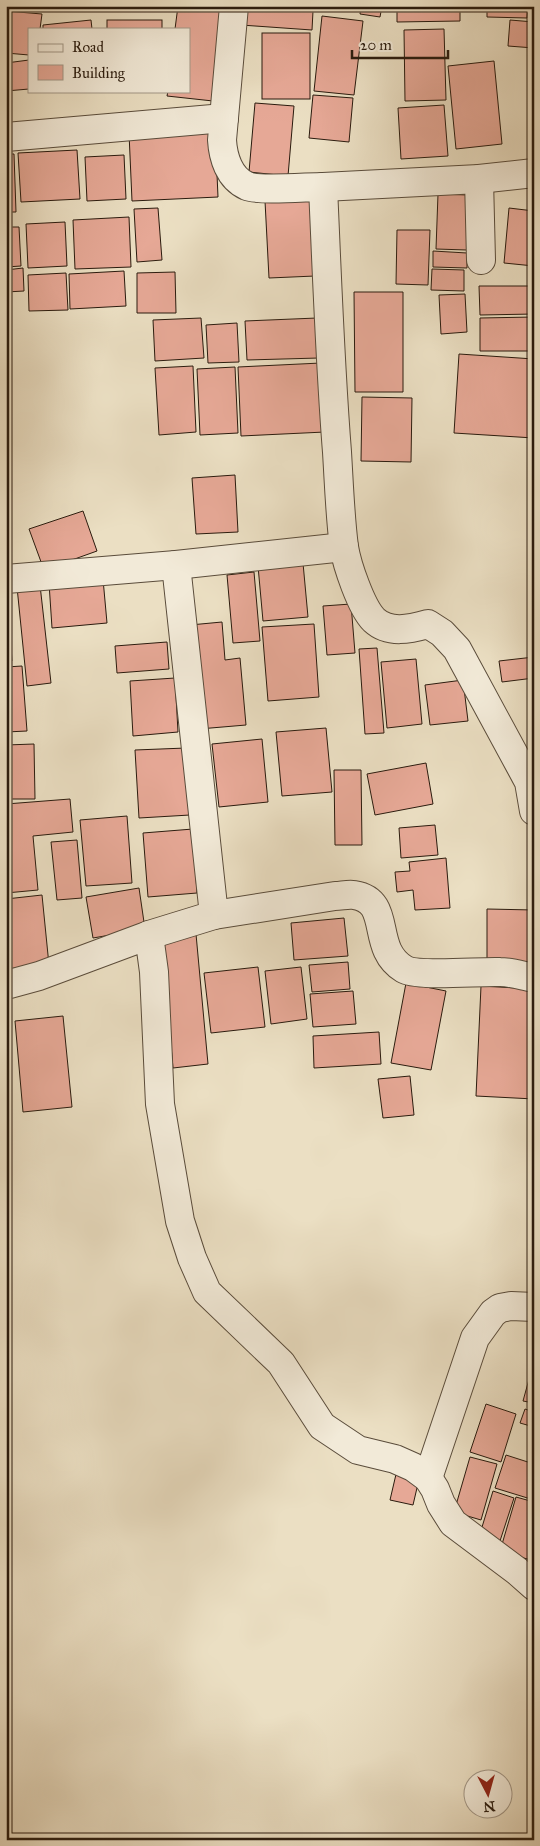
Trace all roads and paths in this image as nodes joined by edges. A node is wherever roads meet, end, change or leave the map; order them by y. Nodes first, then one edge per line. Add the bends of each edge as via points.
1 (234, 6) edge
2 (224, 118) junction
3 (6, 138) edge
4 (534, 173) edge
5 (479, 179) junction
6 (322, 187) junction
7 (481, 260) dead end
8 (344, 547) junction
9 (176, 565) junction
10 (6, 579) edge
11 (534, 811) edge
12 (214, 915) junction
13 (149, 935) junction
14 (534, 978) edge
15 (6, 985) edge
16 (534, 1307) edge
17 (428, 1478) junction
18 (534, 1586) edge

1 - 2 street
2 - 3 street
2 - 6 street via 222,140 225,161 247,186
4 - 5 street
5 - 6 street
5 - 7 street
6 - 8 street
8 - 9 street
8 - 11 street via 350,575 373,619 391,628 407,629 428,624 457,649 529,782
9 - 10 street
9 - 12 street
12 - 13 street
12 - 14 street via 354,895 370,900 378,911 388,954 394,962 412,972 501,972
13 - 15 street
13 - 17 street via 154,972 160,1104 180,1221 207,1292 281,1363 322,1426 358,1450 395,1459
16 - 17 street via 500,1308 475,1338
17 - 18 street via 453,1523 518,1570

